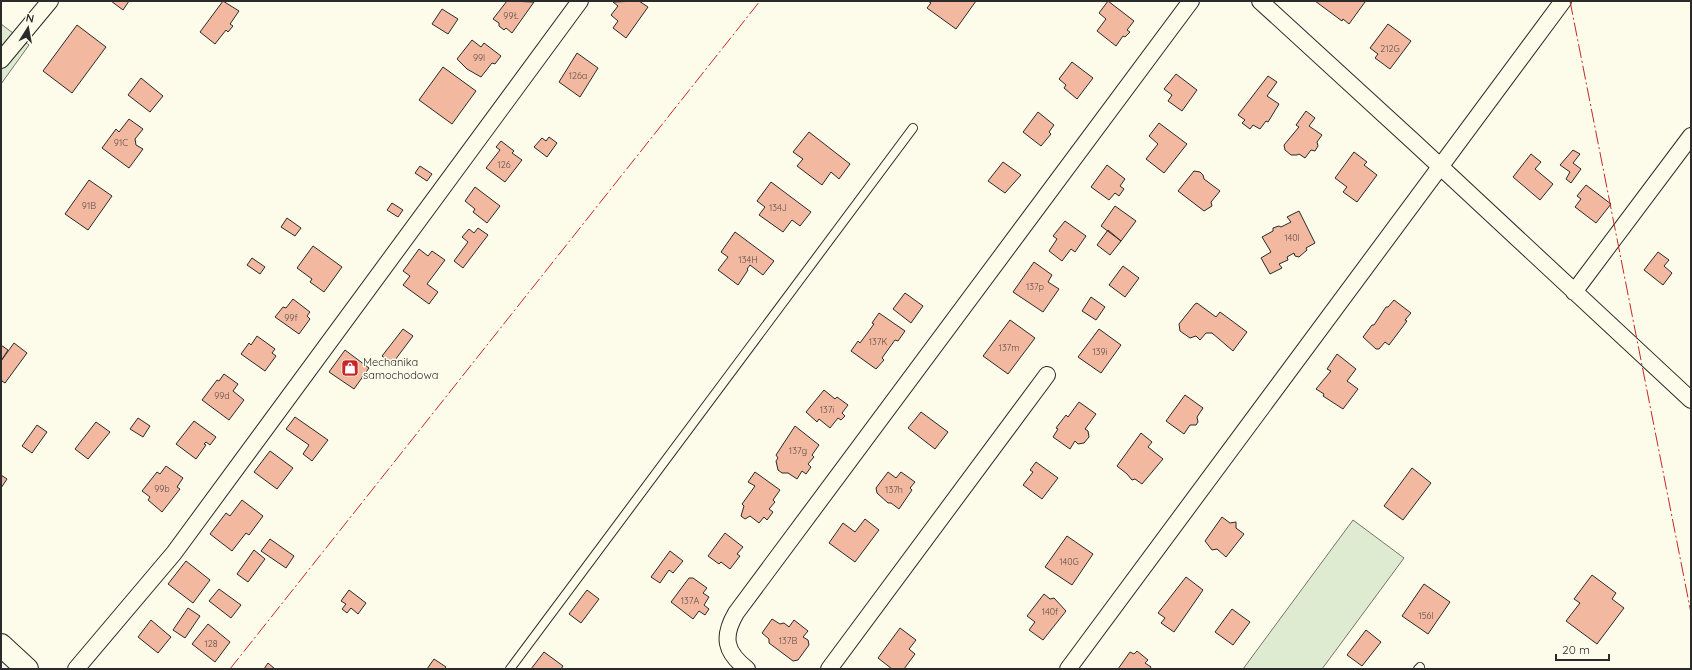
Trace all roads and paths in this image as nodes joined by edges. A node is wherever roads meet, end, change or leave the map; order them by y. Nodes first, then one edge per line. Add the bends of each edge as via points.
1 (50, 1) edge
2 (580, 1) edge
3 (1191, 1) edge
4 (1260, 1) edge
5 (1563, 1) edge
6 (1, 60) edge
7 (913, 128) dead end
8 (1691, 136) edge
9 (1440, 166) junction
10 (1574, 292) junction
11 (1047, 375) dead end
12 (1691, 400) edge
13 (1, 645) edge
14 (27, 669) edge
15 (76, 669) edge
16 (510, 669) edge
17 (747, 669) edge
18 (829, 669) edge
19 (1068, 669) edge

1 - 6 street
2 - 15 street via 174,553
3 - 17 street via 736,613 728,630 727,643 733,656
4 - 9 street
5 - 9 street
7 - 16 lane
8 - 10 street
9 - 10 street
9 - 19 street
10 - 12 street
11 - 18 street
13 - 14 highway

